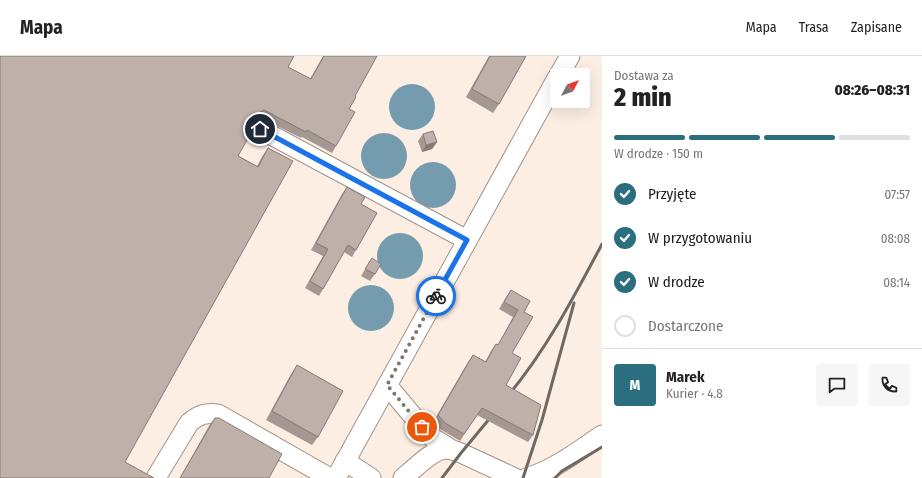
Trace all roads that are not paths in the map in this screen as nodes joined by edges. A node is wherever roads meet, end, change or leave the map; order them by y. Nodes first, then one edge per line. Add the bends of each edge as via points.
1 (570, 56) edge
2 (563, 68) edge
3 (550, 91) edge
4 (260, 129) dead end
5 (467, 240) junction
6 (387, 385) junction
7 (602, 435) edge
8 (452, 450) junction
9 (345, 462) junction
10 (157, 476) dead end
11 (330, 478) edge
12 (336, 478) edge
13 (371, 478) edge
14 (403, 478) edge
15 (515, 478) edge
16 (526, 478) edge

1 - 2 lane
3 - 5 lane
4 - 5 lane
5 - 6 lane
6 - 8 lane via 433,438
6 - 9 lane
7 - 16 lane via 565,460
8 - 14 lane via 444,449 432,454
8 - 15 lane
9 - 12 lane
9 - 13 lane
10 - 11 lane via 189,423 196,417 211,413 218,414

